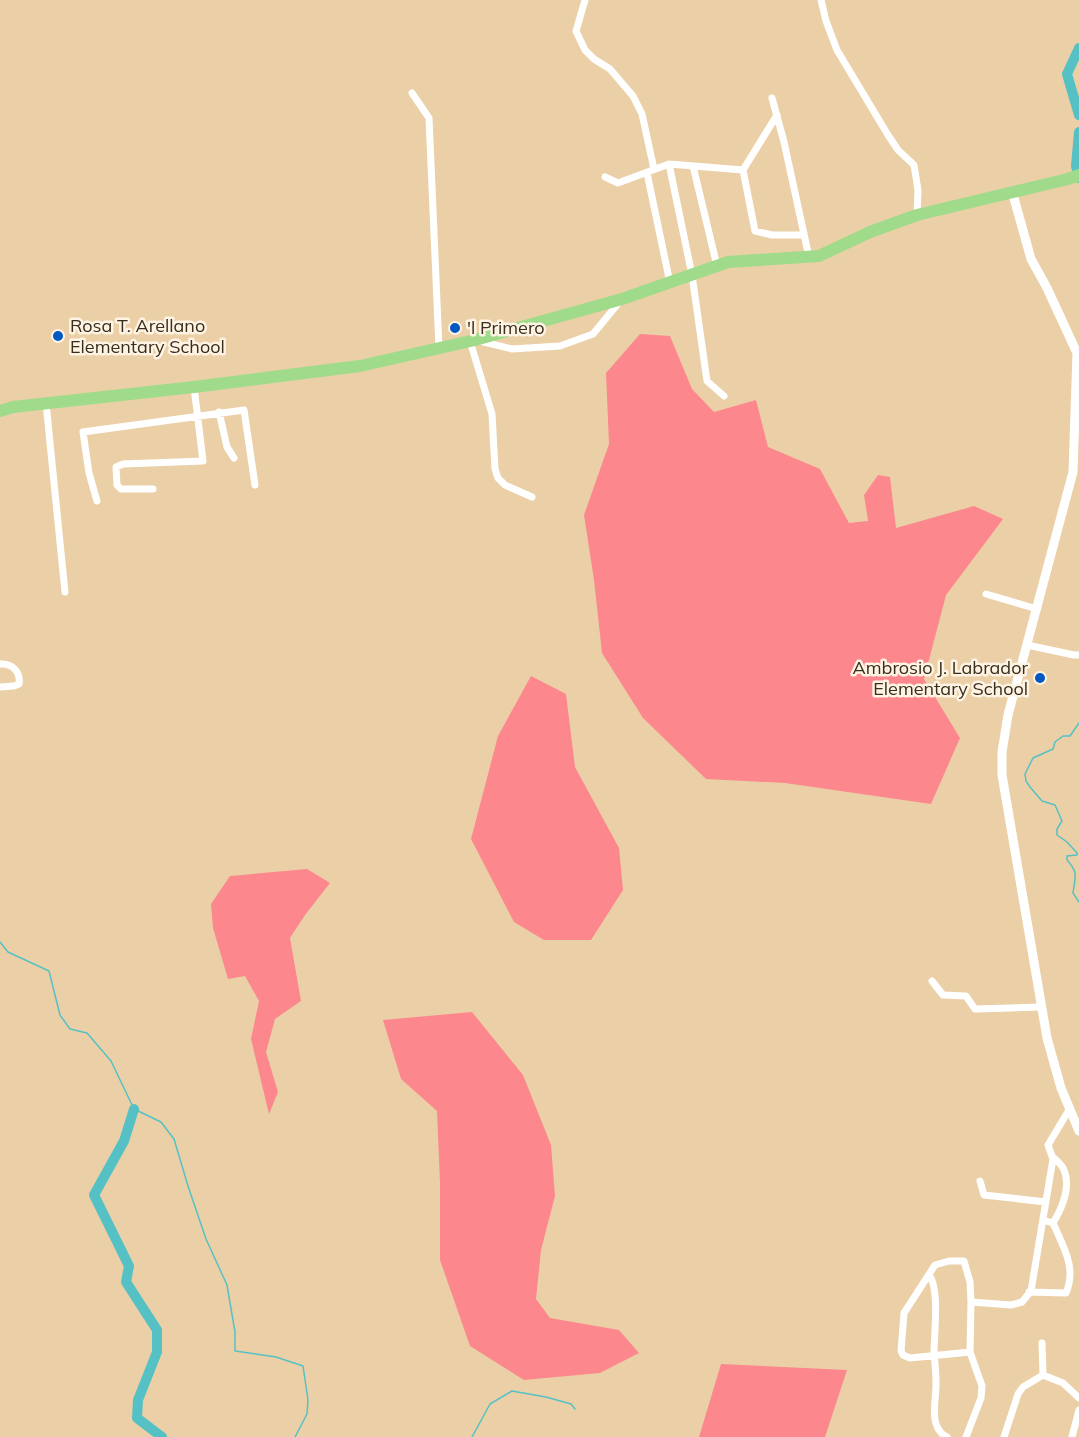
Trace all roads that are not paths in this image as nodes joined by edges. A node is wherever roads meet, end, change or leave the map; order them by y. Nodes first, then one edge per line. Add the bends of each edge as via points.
1 (585, 0) edge
2 (821, 0) edge
3 (412, 93) dead end
4 (772, 98) dead end
5 (777, 116) junction
6 (669, 164) junction
7 (693, 166) junction
8 (743, 170) junction
9 (650, 171) junction
10 (605, 177) dead end
11 (1073, 177) edge
12 (1012, 191) junction
13 (917, 215) junction
14 (803, 235) junction
15 (809, 257) junction
16 (717, 266) junction
17 (692, 275) junction
18 (670, 283) junction
19 (622, 299) junction
20 (472, 341) junction
21 (439, 348) junction
22 (194, 387) junction
23 (724, 396) dead end
24 (46, 403) junction
25 (0, 411) edge
26 (219, 412) junction
27 (198, 415) junction
28 (234, 458) dead end
29 (255, 485) dead end
30 (153, 489) dead end
31 (532, 497) dead end
32 (97, 501) dead end
33 (64, 592) dead end
34 (986, 594) dead end
35 (1036, 609) junction
36 (1027, 645) junction
37 (1079, 655) edge
38 (0, 664) edge
39 (0, 687) edge
40 (932, 981) dead end
41 (1041, 1007) junction
42 (1069, 1110) junction
43 (1079, 1131) edge
44 (1053, 1157) junction
45 (980, 1181) dead end
46 (1046, 1202) junction
47 (1043, 1220) junction
48 (1053, 1223) junction
49 (929, 1275) junction
50 (1029, 1292) junction
51 (971, 1302) junction
52 (1042, 1343) dead end
53 (970, 1352) junction
54 (934, 1356) junction
55 (1043, 1375) junction
56 (1079, 1398) edge
57 (1079, 1410) edge
58 (947, 1437) edge
59 (966, 1437) edge
60 (1004, 1437) edge
61 (1072, 1437) edge

1 - 9 street via 576,31 585,50 633,96 642,114
2 - 13 street via 837,50 898,150 914,165
3 - 21 street via 429,118
4 - 5 street
5 - 8 street
5 - 14 street
6 - 7 street
6 - 9 street
6 - 17 street
7 - 8 street
7 - 16 street
8 - 14 street via 755,231
9 - 10 street via 618,183
9 - 18 street
11 - 12 highway
12 - 13 highway
12 - 35 street via 1031,259 1077,353 1073,472
13 - 15 highway
14 - 15 street
15 - 16 highway via 754,259
16 - 17 highway
17 - 18 highway
17 - 23 street via 707,381
18 - 19 highway
19 - 20 highway
19 - 20 street via 593,334 560,346 512,349
20 - 21 highway
20 - 31 street via 492,414 498,478
21 - 22 highway via 360,366
22 - 24 highway
22 - 27 street
24 - 25 highway
24 - 33 street
26 - 27 street
26 - 28 street via 227,447
26 - 29 street via 244,410
27 - 30 street via 203,461 116,467 117,485 121,489
27 - 32 street via 83,432
34 - 35 street
35 - 36 street
36 - 37 street
36 - 41 street via 1008,715 1002,775
38 - 39 street via 11,665 20,680 14,686
40 - 41 street via 943,995 966,996 975,1009
41 - 42 street via 1049,1048
42 - 43 street
42 - 44 street via 1048,1145
44 - 46 street
44 - 48 street via 1063,1168 1066,1183 1065,1199
45 - 46 street via 984,1195
46 - 47 street
47 - 48 street
47 - 50 street
48 - 50 street via 1070,1261 1071,1283 1066,1293
49 - 51 street via 936,1265 964,1261
49 - 54 street via 935,1291
49 - 54 street via 904,1313 901,1351 910,1358
50 - 51 street via 1022,1302 1011,1305
51 - 53 street
52 - 55 street
53 - 54 street
53 - 59 street via 982,1386
54 - 58 street via 935,1420 938,1431
55 - 56 street via 1063,1383
55 - 60 street via 1018,1394
57 - 61 street

